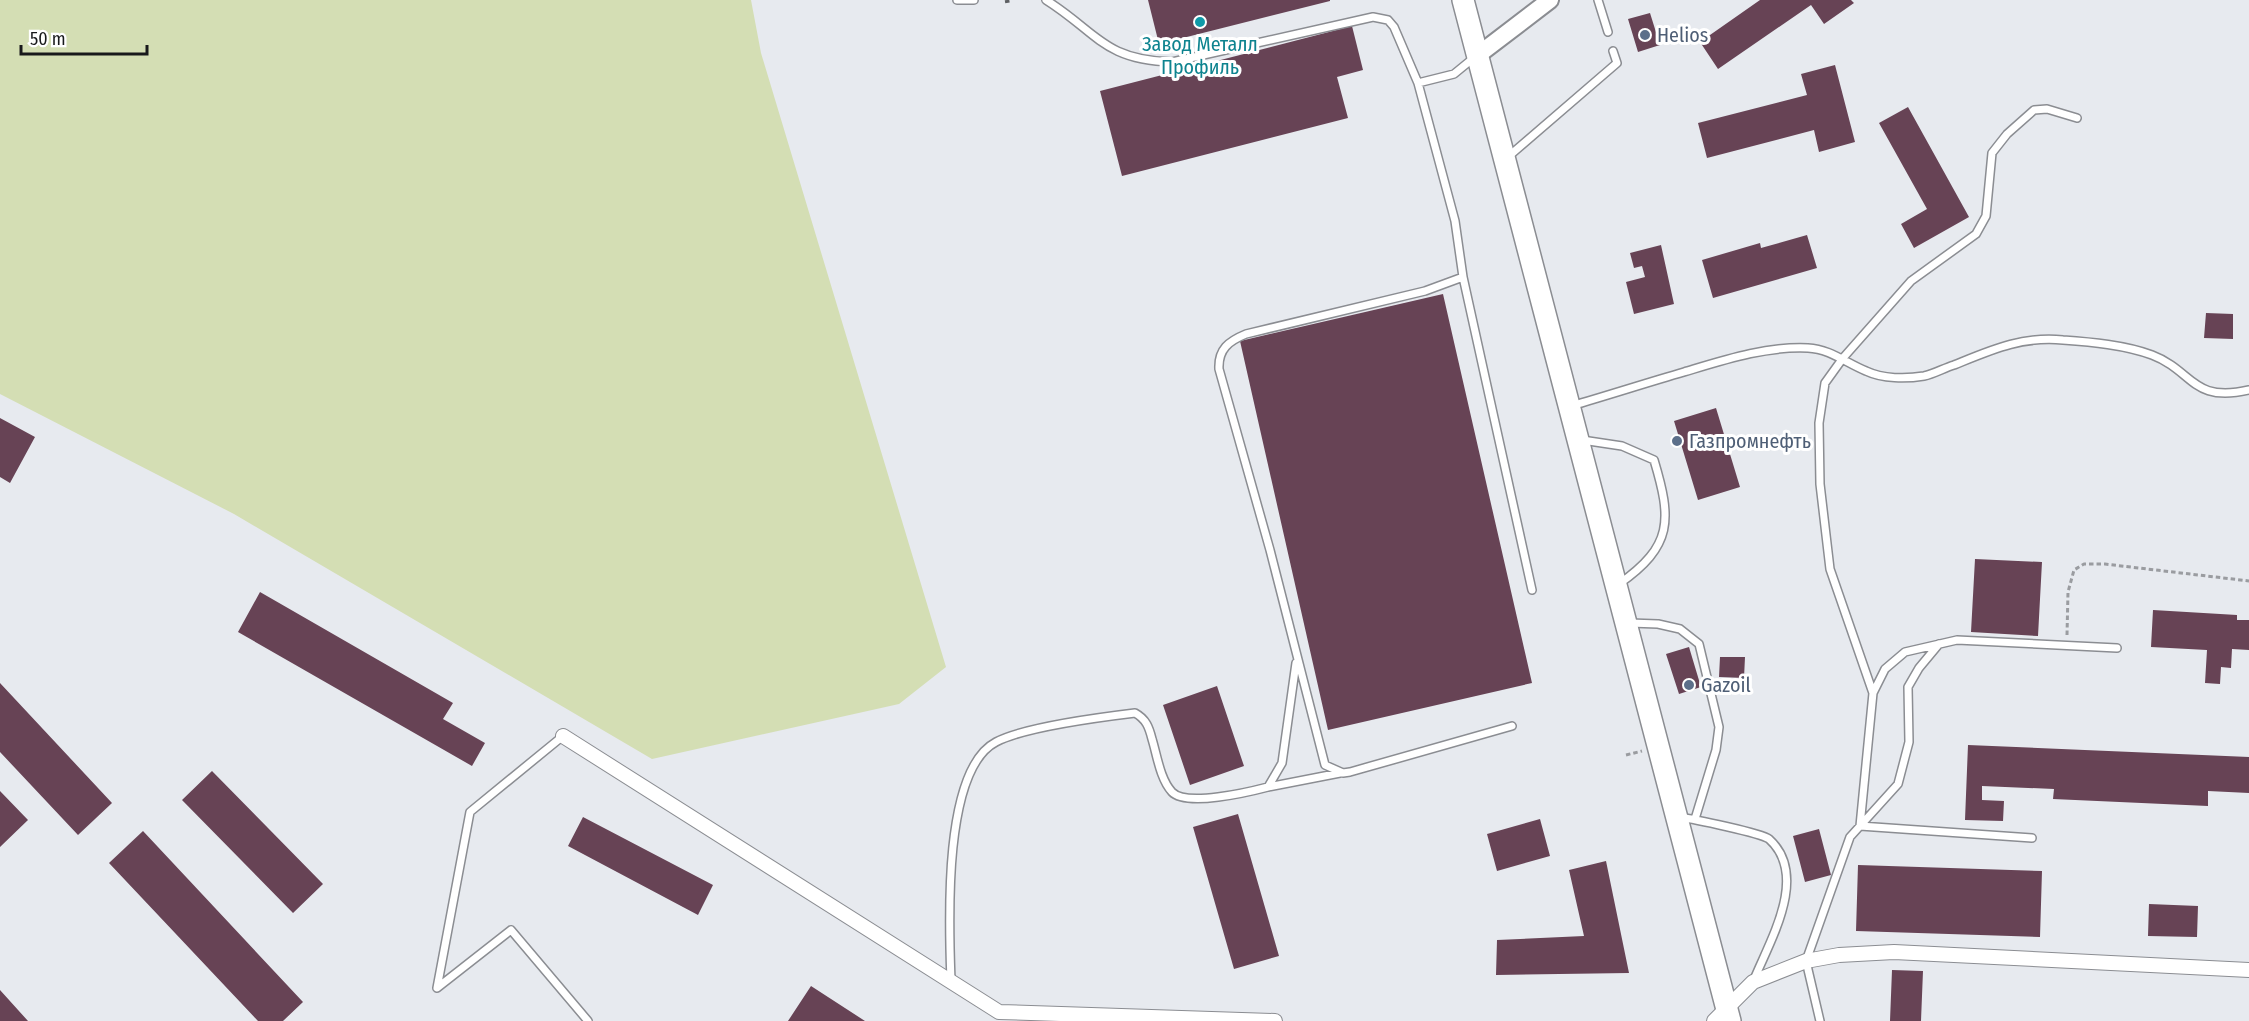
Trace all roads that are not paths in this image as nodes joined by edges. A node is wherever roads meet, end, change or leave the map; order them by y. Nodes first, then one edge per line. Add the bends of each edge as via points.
1 (957, 0) edge
2 (975, 0) edge
3 (1047, 0) edge
4 (1463, 0) edge
5 (1550, 0) edge
6 (1598, 0) edge
7 (1608, 32) dead end
8 (1613, 51) dead end
9 (1478, 55) junction
10 (1419, 83) junction
11 (2077, 118) dead end
12 (1504, 160) junction
13 (1463, 277) junction
14 (1843, 358) junction
15 (2249, 390) edge
16 (1569, 406) junction
17 (1577, 439) junction
18 (1615, 587) junction
19 (1532, 590) dead end
20 (1624, 623) junction
21 (1939, 644) junction
22 (2117, 648) dead end
23 (1296, 657) junction
24 (1873, 693) junction
25 (1512, 726) dead end
26 (563, 736) joint
27 (1343, 773) junction
28 (1268, 787) junction
29 (1685, 818) junction
30 (1860, 826) junction
31 (2032, 838) dead end
32 (1806, 961) junction
33 (2249, 969) edge
34 (1753, 982) junction
35 (951, 985) junction
36 (998, 1017) edge
37 (1723, 1017) edge
38 (588, 1021) edge
39 (1275, 1021) edge
40 (1820, 1021) edge

1 - 2 lane
3 - 10 lane via 1119,53 1153,62 1172,62 1382,17 1394,27
4 - 9 main road
5 - 9 street
6 - 7 lane
8 - 12 lane via 1617,63
9 - 10 lane via 1454,74
9 - 12 main road
10 - 13 lane via 1455,221
11 - 14 lane via 2047,109 2034,110 2023,117 1992,153 1986,216 1976,234 1911,281
12 - 16 main road
13 - 19 lane
13 - 23 lane via 1425,291 1246,334 1229,342 1219,358
14 - 15 lane via 1882,376 1926,376 2031,338 2062,340 2152,355 2175,368 2193,385 2212,392
14 - 16 lane via 1810,348 1781,348 1725,360
14 - 24 lane via 1825,383 1819,423 1820,484 1830,569
16 - 17 main road
17 - 18 main road
17 - 18 lane via 1622,446 1654,460 1666,500 1662,544 1636,572
18 - 20 main road
20 - 29 main road
20 - 29 lane via 1680,629 1699,644 1719,727 1716,750
21 - 22 lane via 1957,640
21 - 24 lane via 1905,652 1885,669
21 - 30 lane via 1908,687 1908,742 1898,784
23 - 27 lane via 1321,758 1325,765
23 - 28 lane via 1282,763
24 - 30 lane
25 - 27 lane
26 - 35 street
26 - 38 lane via 470,812 437,988 511,930
27 - 28 lane
28 - 35 lane via 1198,799 1178,797 1165,780 1149,727 1135,712 996,742 982,752 972,767 958,810 948,916
29 - 34 lane via 1768,838 1782,857 1788,884
29 - 37 main road
30 - 31 lane
30 - 32 lane via 1850,837
32 - 33 street via 1894,952
32 - 34 street
32 - 40 lane
34 - 37 street
35 - 36 street
36 - 39 street

